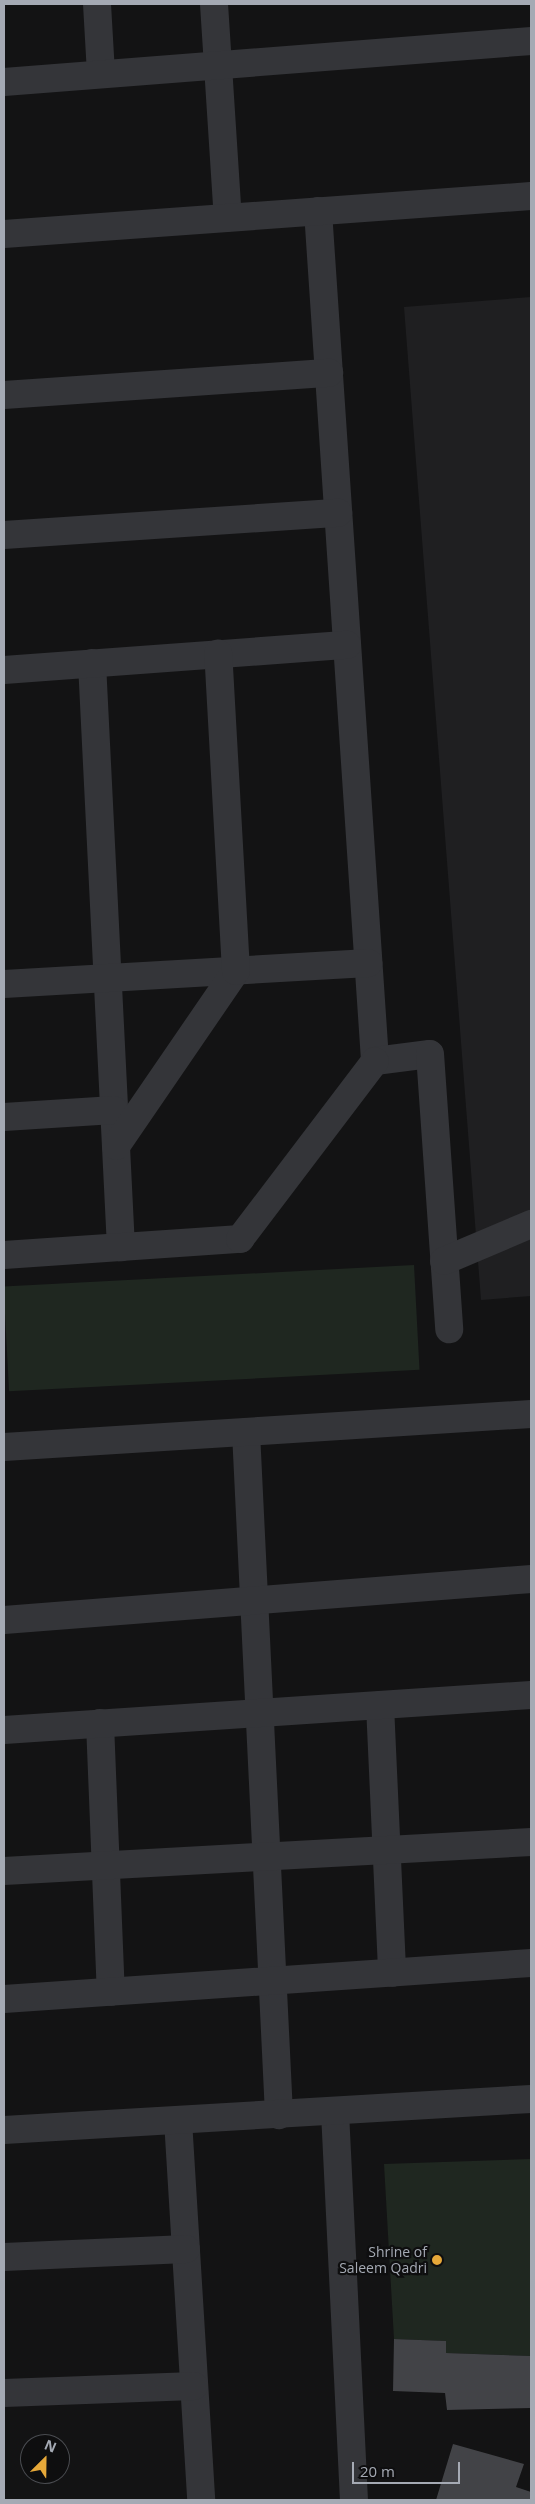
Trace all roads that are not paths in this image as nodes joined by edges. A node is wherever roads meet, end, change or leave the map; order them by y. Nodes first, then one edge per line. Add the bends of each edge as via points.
1 (97, 4) edge
2 (214, 4) edge
3 (531, 41) edge
4 (218, 66) junction
5 (101, 74) junction
6 (4, 82) edge
7 (531, 196) edge
8 (318, 212) junction
9 (228, 218) junction
10 (4, 234) edge
11 (329, 373) junction
12 (4, 395) edge
13 (338, 513) junction
14 (4, 535) edge
15 (347, 645) junction
16 (218, 654) junction
17 (92, 663) junction
18 (4, 670) edge
19 (368, 963) junction
20 (236, 971) junction
21 (107, 978) junction
22 (4, 984) edge
23 (375, 1061) junction
24 (114, 1110) junction
25 (4, 1117) edge
26 (116, 1146) junction
27 (531, 1224) edge
28 (121, 1247) junction
29 (4, 1255) edge
30 (444, 1262) junction
31 (449, 1329) dead end
32 (531, 1414) edge
33 (246, 1432) junction
34 (4, 1447) edge
35 (531, 1579) edge
36 (255, 1600) junction
37 (4, 1620) edge
38 (531, 1694) edge
39 (380, 1705) junction
40 (260, 1713) junction
41 (100, 1723) junction
42 (4, 1730) edge
43 (531, 1842) edge
44 (387, 1850) junction
45 (266, 1857) junction
46 (106, 1865) junction
47 (4, 1871) edge
48 (531, 1963) edge
49 (392, 1973) junction
50 (272, 1982) junction
51 (111, 1992) junction
52 (4, 1999) edge
53 (531, 2099) edge
54 (335, 2112) junction
55 (279, 2115) junction
56 (178, 2120) junction
57 (4, 2130) edge
58 (186, 2249) junction
59 (4, 2257) edge
60 (194, 2386) junction
61 (4, 2393) edge
62 (201, 2500) edge
63 (354, 2500) edge

1 - 5 street
2 - 4 street
3 - 4 street
4 - 5 street
4 - 9 street
5 - 6 street
7 - 8 street
8 - 9 street
8 - 11 street
9 - 10 street
11 - 12 street
11 - 13 street
13 - 14 street
13 - 15 street
15 - 16 street
15 - 19 street
16 - 17 street
16 - 20 street
17 - 18 street
17 - 21 street
19 - 20 street
19 - 23 street
20 - 21 street
20 - 26 street
21 - 22 street
21 - 24 street
23 - 28 street via 240,1239
23 - 30 street via 430,1054
24 - 25 street
24 - 26 street
26 - 28 street
27 - 30 street
28 - 29 street
30 - 31 street
32 - 33 street
33 - 34 street
33 - 36 street
35 - 36 street
36 - 37 street
36 - 40 street
38 - 39 street
39 - 40 street
39 - 44 street
40 - 41 street
40 - 45 street
41 - 42 street
41 - 46 street
43 - 44 street
44 - 45 street
44 - 49 street
45 - 46 street
45 - 50 street
46 - 47 street
46 - 51 street
48 - 49 street
49 - 50 street
50 - 51 street
50 - 55 street
51 - 52 street
53 - 54 street
54 - 55 street
54 - 63 street
55 - 56 street
56 - 57 street
56 - 58 street
58 - 59 street
58 - 60 street
60 - 61 street
60 - 62 street

